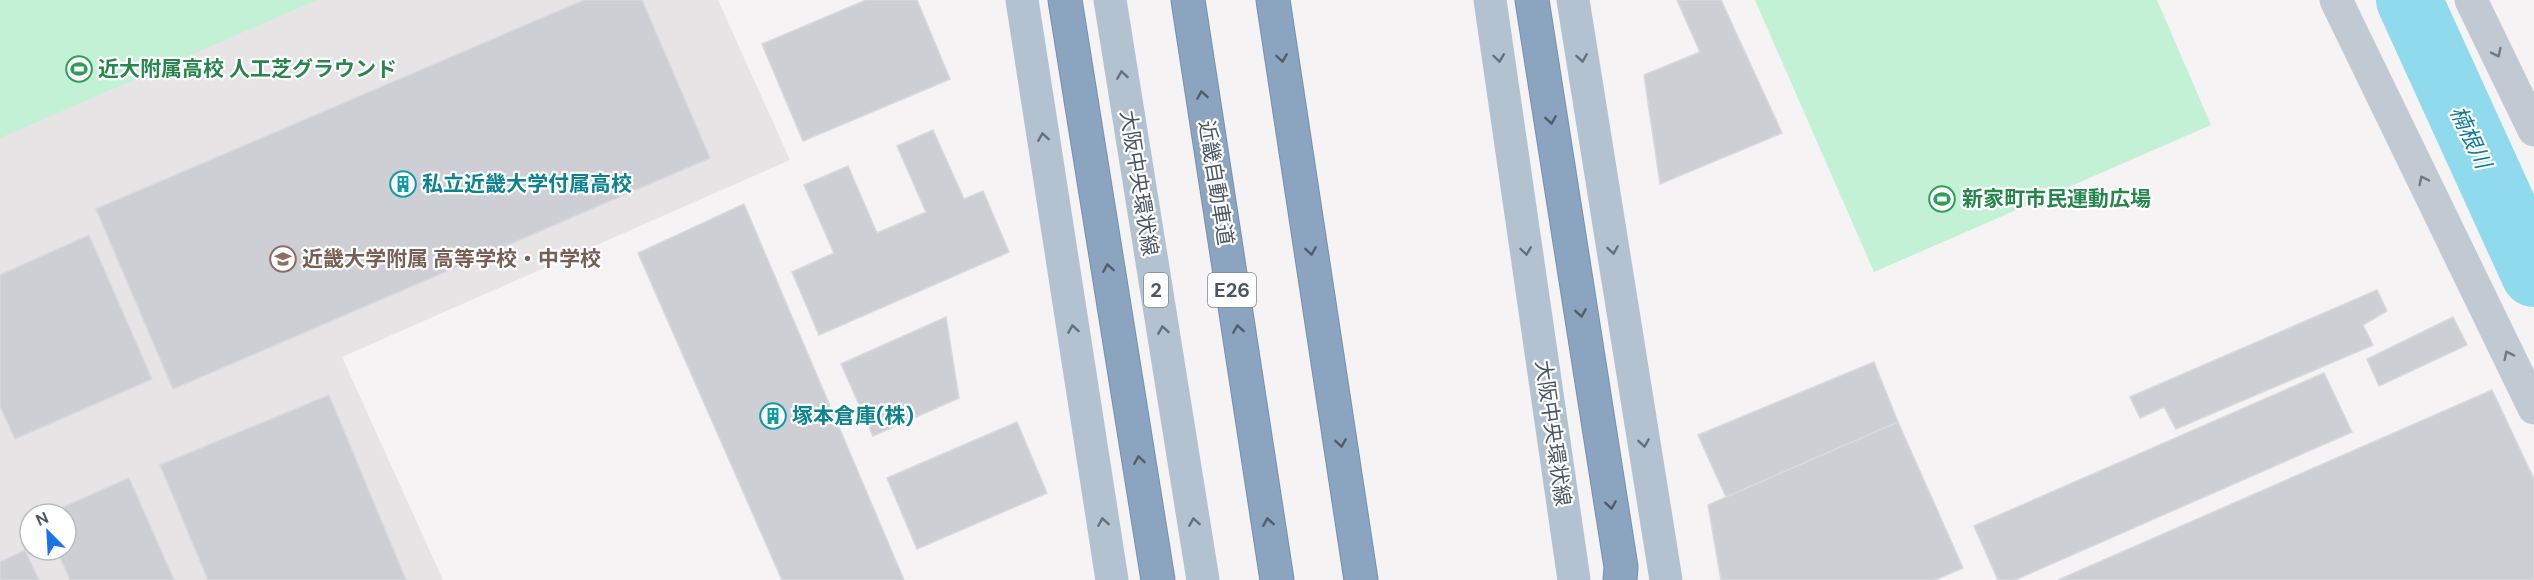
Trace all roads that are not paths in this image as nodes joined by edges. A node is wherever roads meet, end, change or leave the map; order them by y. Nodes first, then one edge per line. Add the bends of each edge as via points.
1 (1022, 0) edge
2 (1110, 0) edge
3 (1188, 0) edge
4 (1273, 0) edge
5 (1490, 0) edge
6 (1532, 0) edge
7 (1573, 0) edge
8 (2336, 0) edge
9 (2471, 0) edge
10 (1067, 12) edge
11 (2534, 130) edge
12 (2534, 408) edge
13 (1112, 580) edge
14 (1158, 580) edge
15 (1203, 580) edge
16 (1277, 580) edge
17 (1361, 580) edge
18 (1574, 580) edge
19 (1620, 580) edge
20 (1666, 580) edge

13 -> 1 main road
15 -> 2 main road, 大阪中央環状線 / 2
16 -> 3 highway, 近畿自動車道 / E26
4 -> 17 highway
5 -> 18 main road, 大阪中央環状線
6 -> 19 highway
7 -> 20 main road
12 -> 8 street
9 -> 11 street
14 -> 10 highway

